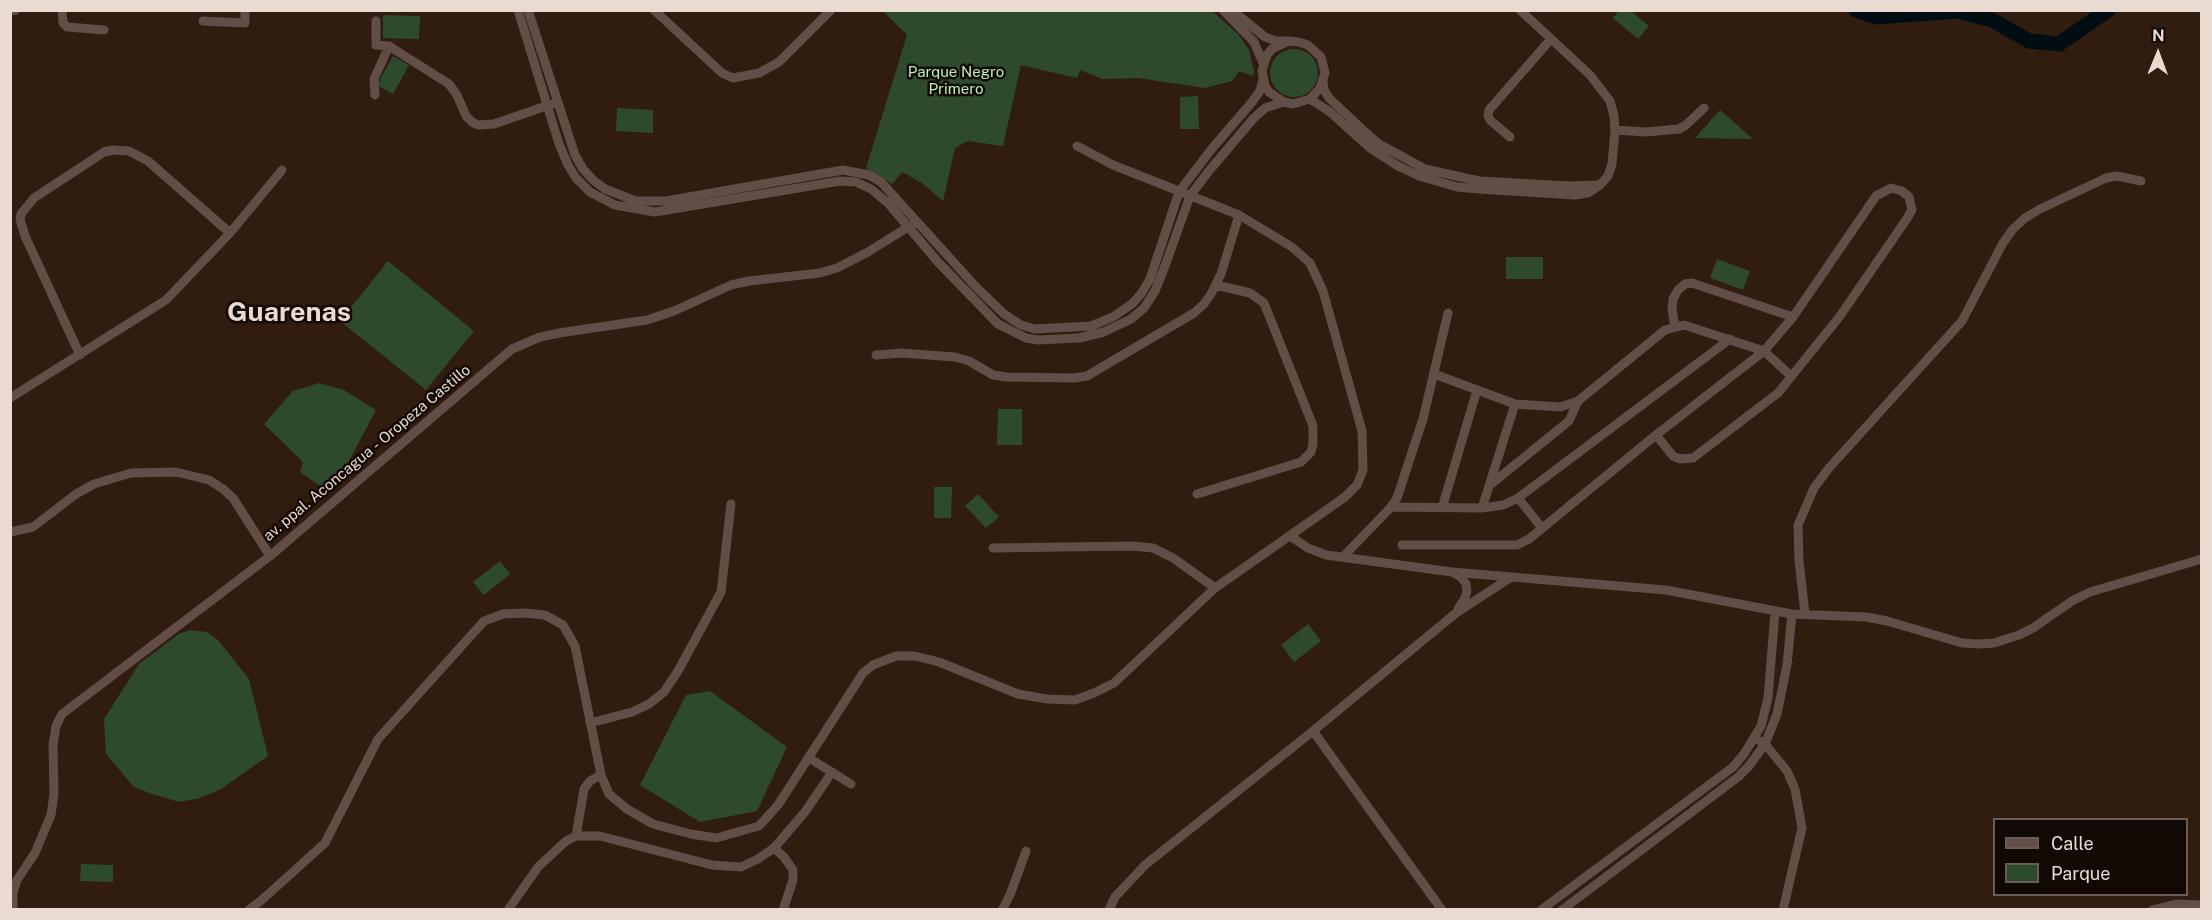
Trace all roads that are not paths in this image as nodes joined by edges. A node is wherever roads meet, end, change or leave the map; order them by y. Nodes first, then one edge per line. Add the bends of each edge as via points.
1 (16, 10) edge
2 (62, 10) edge
3 (246, 10) edge
4 (518, 10) edge
5 (528, 10) edge
6 (654, 10) edge
7 (831, 10) edge
8 (1223, 10) edge
9 (1232, 10) edge
10 (10, 11) edge
11 (1526, 12) edge
12 (203, 21) dead end
13 (376, 21) dead end
14 (105, 30) dead end
15 (1551, 39) junction
16 (1289, 41) junction
17 (389, 46) junction
18 (1263, 63) junction
19 (1263, 78) junction
20 (1323, 81) junction
21 (375, 95) dead end
22 (1310, 99) junction
23 (1284, 102) junction
24 (557, 103) junction
25 (546, 106) junction
26 (1704, 108) dead end
27 (1615, 130) junction
28 (1510, 137) dead end
29 (1077, 146) dead end
30 (282, 170) dead end
31 (2141, 182) dead end
32 (1600, 185) junction
33 (1179, 192) junction
34 (1190, 196) junction
35 (1239, 215) junction
36 (916, 222) junction
37 (907, 227) junction
38 (230, 233) junction
39 (1216, 285) junction
40 (1448, 313) dead end
41 (1792, 317) junction
42 (1675, 327) junction
43 (1730, 339) junction
44 (1764, 351) junction
45 (80, 355) junction
46 (876, 355) dead end
47 (1434, 374) junction
48 (1791, 376) junction
49 (1478, 390) junction
50 (10, 398) edge
51 (1578, 401) junction
52 (1515, 404) junction
53 (1656, 435) junction
54 (1490, 485) junction
55 (1197, 494) dead end
56 (1518, 498) junction
57 (731, 504) dead end
58 (1391, 507) junction
59 (1442, 508) junction
60 (1482, 508) junction
61 (1542, 528) junction
62 (10, 532) edge
63 (1290, 536) junction
64 (1402, 546) dead end
65 (993, 548) dead end
66 (270, 556) junction
67 (1343, 557) junction
68 (2202, 559) edge
69 (1452, 572) junction
70 (1511, 577) junction
71 (1215, 588) junction
72 (1775, 612) junction
73 (1456, 613) junction
74 (1792, 614) junction
75 (1805, 614) junction
76 (590, 723) junction
77 (1313, 731) junction
78 (1755, 738) junction
79 (1765, 744) junction
80 (809, 758) junction
81 (832, 772) junction
82 (601, 774) junction
83 (851, 784) dead end
84 (576, 836) junction
85 (774, 848) junction
86 (1026, 851) dead end
87 (2202, 905) edge
88 (13, 909) edge
89 (249, 909) edge
90 (508, 909) edge
91 (783, 909) edge
92 (1002, 909) edge
93 (1109, 909) edge
94 (1442, 909) edge
95 (1541, 909) edge
96 (1562, 909) edge
97 (1784, 909) edge
98 (2152, 909) edge

1 - 10 street
2 - 14 street via 67,27
3 - 12 street via 245,23
4 - 25 street
5 - 24 street
6 - 7 street via 722,73 733,78 759,73 779,62
8 - 18 street via 1254,42
9 - 16 street via 1265,37
11 - 15 street
13 - 17 street via 376,45
15 - 27 street via 1603,91 1610,101
15 - 28 street via 1489,110 1490,120
16 - 18 street via 1272,49
16 - 20 street via 1316,50 1324,65
17 - 21 street via 374,79
17 - 25 street via 449,84 466,116 478,125 494,124
18 - 19 street
19 - 23 street via 1269,92
19 - 33 street via 1252,102
20 - 22 street
20 - 32 street via 1329,98 1379,144 1425,169 1479,181
22 - 23 street via 1293,104
22 - 32 street via 1383,157 1438,182 1479,189 1575,195
23 - 34 street via 1265,108 1253,119
24 - 25 street
24 - 36 street via 583,169 599,185 622,197 666,201 843,170 869,175 881,182
25 - 37 street via 576,178 590,192 615,205 655,212 840,181 856,182 888,203
26 - 27 street via 1679,129
27 - 32 street via 1612,164
29 - 33 street
30 - 38 street
31 - 75 street via 2106,178 2025,218 2008,236 1962,321 1814,488 1798,525
33 - 34 street
33 - 36 street via 1150,279 1141,294 1124,311 1102,323 1064,329 1035,330 1012,320
34 - 35 street
34 - 37 street via 1158,283 1144,308 1116,328 1079,338 1026,338 998,324
35 - 39 street
35 - 63 street via 1292,247 1310,263 1323,291 1362,431 1363,470 1357,485
36 - 37 street, av. ppal. Aconcagua - Oropeza Castillo
37 - 66 street, av. ppal. Aconcagua - Oropeza Castillo via 837,268 731,285 647,320 559,333 523,343
38 - 45 street via 166,300
38 - 45 street via 148,161 129,151 104,152 34,198 21,214 23,228
39 - 46 street via 1194,314 1087,376 1006,377 955,357 918,353
39 - 55 street via 1250,293 1264,303 1312,426 1313,444 1301,462
40 - 47 street
41 - 42 street via 1692,283 1685,284 1673,298
41 - 44 street
41 - 48 street via 1875,196 1891,188 1909,197 1912,210 1908,217 1844,310
42 - 43 street via 1684,325
42 - 51 street via 1655,337
43 - 44 street
43 - 56 street
44 - 48 street
44 - 53 street
45 - 50 street
47 - 49 street
47 - 58 street via 1423,419
48 - 53 street via 1770,399 1693,458 1673,456
49 - 52 street
49 - 59 street
51 - 52 street via 1560,407
51 - 54 street via 1569,421
52 - 54 street
53 - 61 street
54 - 60 street
56 - 60 street
56 - 61 street
57 - 76 street via 721,592 678,671 664,692 648,704
58 - 59 street
58 - 67 street
59 - 60 street
61 - 64 street via 1517,545
62 - 66 street via 33,527 94,484 131,473 176,472 209,480 223,489
63 - 67 street via 1308,548
63 - 71 street
65 - 71 street via 1153,548
66 - 88 street, av. ppal. Aconcagua - Oropeza Castillo via 62,714 53,746 51,815 35,853 17,880
67 - 69 street
68 - 75 street via 2090,592 2033,628 1994,643 1962,643 1866,617
69 - 70 street
69 - 73 street via 1461,577 1467,591
70 - 72 street via 1666,590
70 - 73 street
71 - 80 street via 1114,683 1075,700 1018,694 915,656 896,656 873,665 863,673
72 - 74 street
72 - 78 street via 1768,698
73 - 77 street
74 - 75 street
74 - 79 street via 1782,692
76 - 82 street
76 - 89 street via 575,646 563,625 545,615 524,613 484,621 378,740 325,843
77 - 93 street via 1145,865
77 - 94 street
78 - 79 street
78 - 95 street via 1733,766
79 - 96 street via 1738,777
79 - 97 street via 1787,771 1803,828
80 - 81 street
80 - 82 street via 778,806 759,826 716,838 653,824 609,794
81 - 83 street
81 - 85 street
82 - 84 street via 584,789
84 - 85 street via 600,836 730,868 741,867
84 - 90 street via 538,867
85 - 91 street via 793,870
86 - 92 street
87 - 98 street via 2176,904

